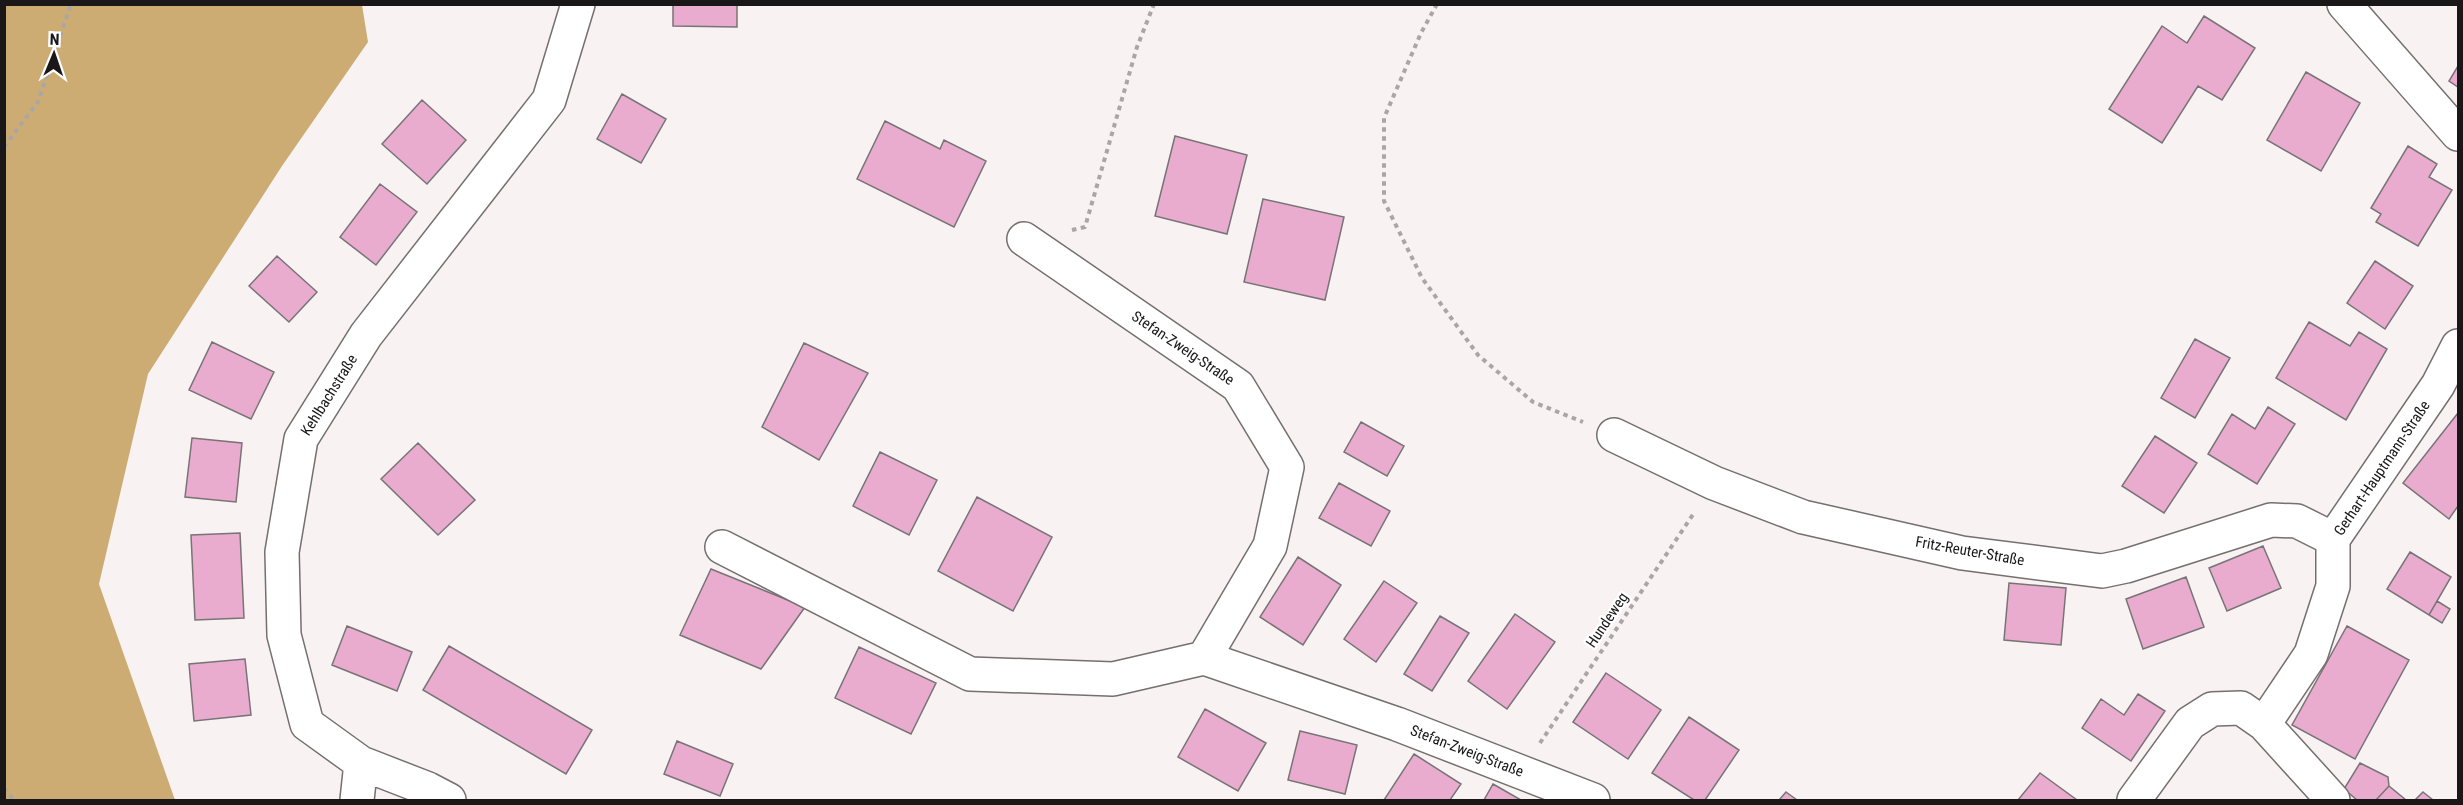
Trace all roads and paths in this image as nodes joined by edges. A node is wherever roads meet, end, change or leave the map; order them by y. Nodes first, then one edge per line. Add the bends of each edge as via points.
1 (71, 4) edge
2 (578, 4) edge
3 (1154, 4) edge
4 (1437, 4) edge
5 (2344, 4) edge
6 (2458, 134) edge
7 (4, 147) edge
8 (1024, 239) joint
9 (2458, 346) edge
10 (1614, 435) joint
11 (1714, 483) junction
12 (2333, 539) junction
13 (722, 547) dead end
14 (1204, 658) junction
15 (2264, 724) junction
16 (361, 763) junction
17 (1522, 772) junction
18 (4, 788) edge
19 (14, 801) edge
20 (357, 801) edge
21 (449, 801) edge
22 (1593, 801) edge
23 (2134, 801) edge
24 (2333, 801) edge

1 - 7 path via 38,102
2 - 16 street, Kehlbachstraße via 549,100 366,335 301,439 282,552 284,635 307,724
3 - 8 path via 1137,47 1084,227
4 - 10 path via 1420,33 1384,118 1384,201 1422,278 1478,355 1533,402
5 - 6 street
8 - 14 street, Stefan-Zweig-Straße via 1238,386 1287,467 1270,546
9 - 12 street, Gerhart-Hauptmann-Straße via 2438,385
10 - 11 street, Fritz-Reuter-Straße
11 - 12 street, Fritz-Reuter-Straße via 1803,517 1962,553 2102,571 2271,520 2297,522
11 - 17 path, Hundeweg
12 - 15 street, Gerhart-Hauptmann-Straße via 2334,586 2311,654
13 - 14 street via 970,674 1113,679
14 - 17 street, Stefan-Zweig-Straße via 1397,724
15 - 23 street via 2241,708 2212,709 2190,723
15 - 24 street
16 - 20 street
16 - 21 street, Kehlbachstraße
17 - 22 street, Stefan-Zweig-Straße
18 - 19 path

